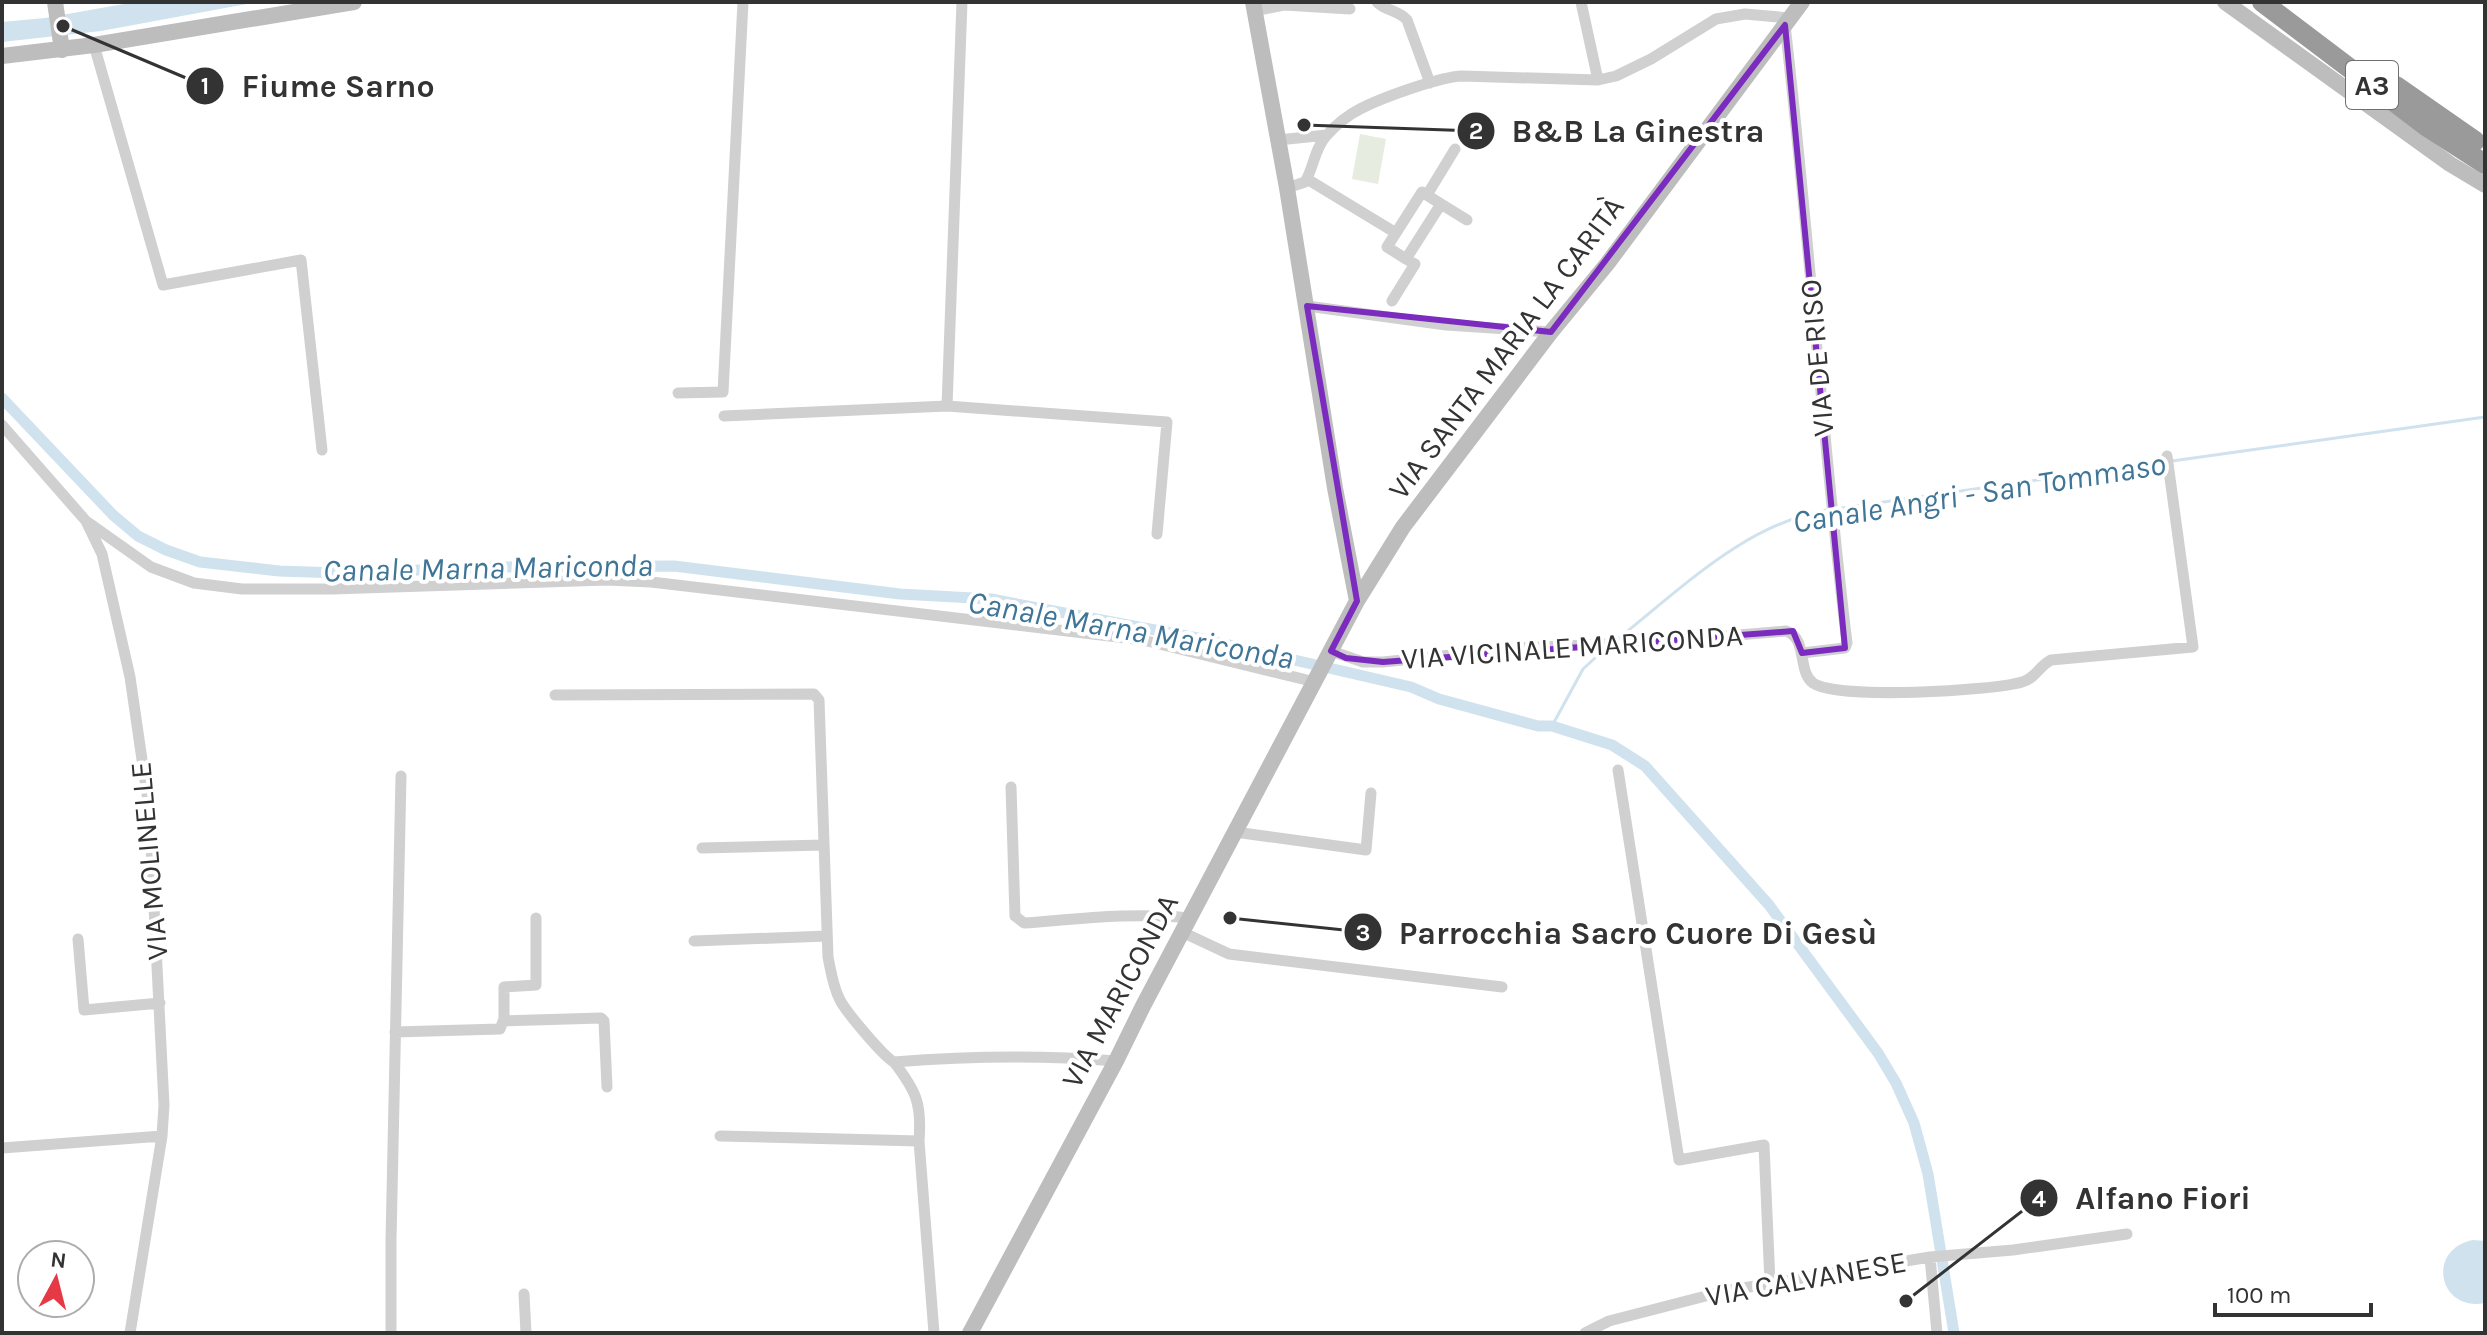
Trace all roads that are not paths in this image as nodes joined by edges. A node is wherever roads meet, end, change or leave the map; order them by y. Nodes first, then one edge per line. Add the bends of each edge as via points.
1 (354, 2) edge
2 (743, 2) edge
3 (962, 2) edge
4 (1377, 2) edge
5 (1581, 2) edge
6 (1802, 2) edge
7 (2225, 2) edge
8 (2262, 2) edge
9 (2282, 2) edge
10 (55, 3) edge
11 (1254, 6) edge
12 (1350, 9) dead end
13 (1788, 22) junction
14 (94, 45) junction
15 (61, 46) junction
16 (2, 56) edge
17 (1598, 80) junction
18 (1430, 83) junction
19 (1327, 134) junction
20 (1295, 139) junction
21 (1278, 140) junction
22 (2485, 148) edge
23 (1455, 149) dead end
24 (1314, 159) junction
25 (2485, 164) edge
26 (1307, 179) junction
27 (2485, 185) edge
28 (1287, 188) junction
29 (1427, 195) junction
30 (1441, 204) junction
31 (1467, 220) dead end
32 (1396, 233) junction
33 (1406, 259) junction
34 (1392, 301) dead end
35 (1307, 306) junction
36 (1551, 332) junction
37 (678, 393) dead end
38 (947, 406) junction
39 (724, 416) dead end
40 (2, 425) edge
41 (322, 450) dead end
42 (2168, 462) dead end
43 (86, 521) junction
44 (1157, 534) dead end
45 (1357, 601) junction
46 (1802, 653) junction
47 (1322, 667) junction
48 (555, 695) dead end
49 (1618, 770) dead end
50 (401, 776) dead end
51 (1011, 787) dead end
52 (1371, 793) dead end
53 (1235, 832) junction
54 (824, 845) junction
55 (702, 848) dead end
56 (536, 918) dead end
57 (1186, 925) junction
58 (827, 936) junction
59 (78, 939) dead end
60 (694, 941) dead end
61 (1502, 987) dead end
62 (160, 1003) junction
63 (503, 1021) junction
64 (395, 1032) junction
65 (1116, 1061) junction
66 (894, 1062) junction
67 (607, 1087) dead end
68 (162, 1136) junction
69 (720, 1136) dead end
70 (919, 1141) junction
71 (2, 1148) edge
72 (2127, 1234) dead end
73 (1932, 1257) junction
74 (1770, 1283) junction
75 (524, 1294) dead end
76 (130, 1333) edge
77 (391, 1333) edge
78 (526, 1333) edge
79 (934, 1333) edge
80 (970, 1333) edge
81 (1585, 1333) edge
82 (1937, 1333) edge

1 - 14 street
2 - 37 street via 723,392
3 - 38 street
4 - 18 street via 1407,20
5 - 17 street
6 - 13 street, VIA SANTA MARIA LA CARITÀ
7 - 27 street
8 - 25 highway, A3
9 - 22 highway, A3
10 - 15 street
11 - 12 street
11 - 21 street
13 - 17 street via 1745,14 1716,19 1651,59
13 - 36 street, VIA SANTA MARIA LA CARITÀ
13 - 46 street, VIA DE RISO via 1847,643 1838,650
14 - 15 street
14 - 41 street via 163,285 301,260
15 - 16 street
17 - 18 street via 1462,76
18 - 19 street via 1357,110
19 - 20 street
19 - 24 street
20 - 21 street
20 - 24 street via 1309,145
21 - 28 street
23 - 29 street
24 - 26 street
26 - 28 street
26 - 32 street
28 - 35 street
29 - 30 street
29 - 32 street via 1422,192
30 - 31 street
30 - 33 street
32 - 33 street via 1387,247
33 - 34 street via 1415,264
35 - 36 street via 1446,325
35 - 45 street
36 - 45 street, VIA SANTA MARIA LA CARITÀ via 1412,516
38 - 39 street
38 - 44 street via 1167,422
40 - 43 street, VIA MOLINELLE
42 - 46 street via 2193,647 2051,660 2034,677 2011,684 1888,693 1817,685 1809,679
43 - 47 street, VIA VICINALE MARICONDA via 151,567 194,583 242,589 651,582 1143,640
43 - 62 street, VIA MOLINELLE via 102,554 130,677 149,808
45 - 47 street, VIA SANTA MARIA LA CARITÀ
46 - 47 street, VIA VICINALE MARICONDA via 1786,631
47 - 53 street, VIA MARICONDA
48 - 54 street via 814,694 819,700
49 - 74 street via 1679,1160 1764,1145
50 - 64 street
51 - 57 street via 1019,920 1165,916
52 - 53 street via 1366,850
53 - 57 street, VIA MARICONDA
54 - 55 street
54 - 58 street
56 - 63 street via 536,985 504,987
57 - 61 street via 1229,954
57 - 65 street, VIA MARICONDA
58 - 60 street
58 - 66 street via 841,1003
59 - 62 street via 84,1010
62 - 68 street, VIA MOLINELLE
63 - 64 street via 500,1029
63 - 67 street via 601,1018
64 - 77 street
65 - 66 street via 1065,1057
65 - 80 street, VIA MARICONDA
66 - 70 street via 915,1092
68 - 71 street
68 - 76 street, VIA MOLINELLE
69 - 70 street
70 - 79 street
72 - 73 street, VIA CALVANESE
73 - 74 street, VIA CALVANESE
73 - 82 street
74 - 81 street, VIA CALVANESE via 1609,1321
75 - 78 street

